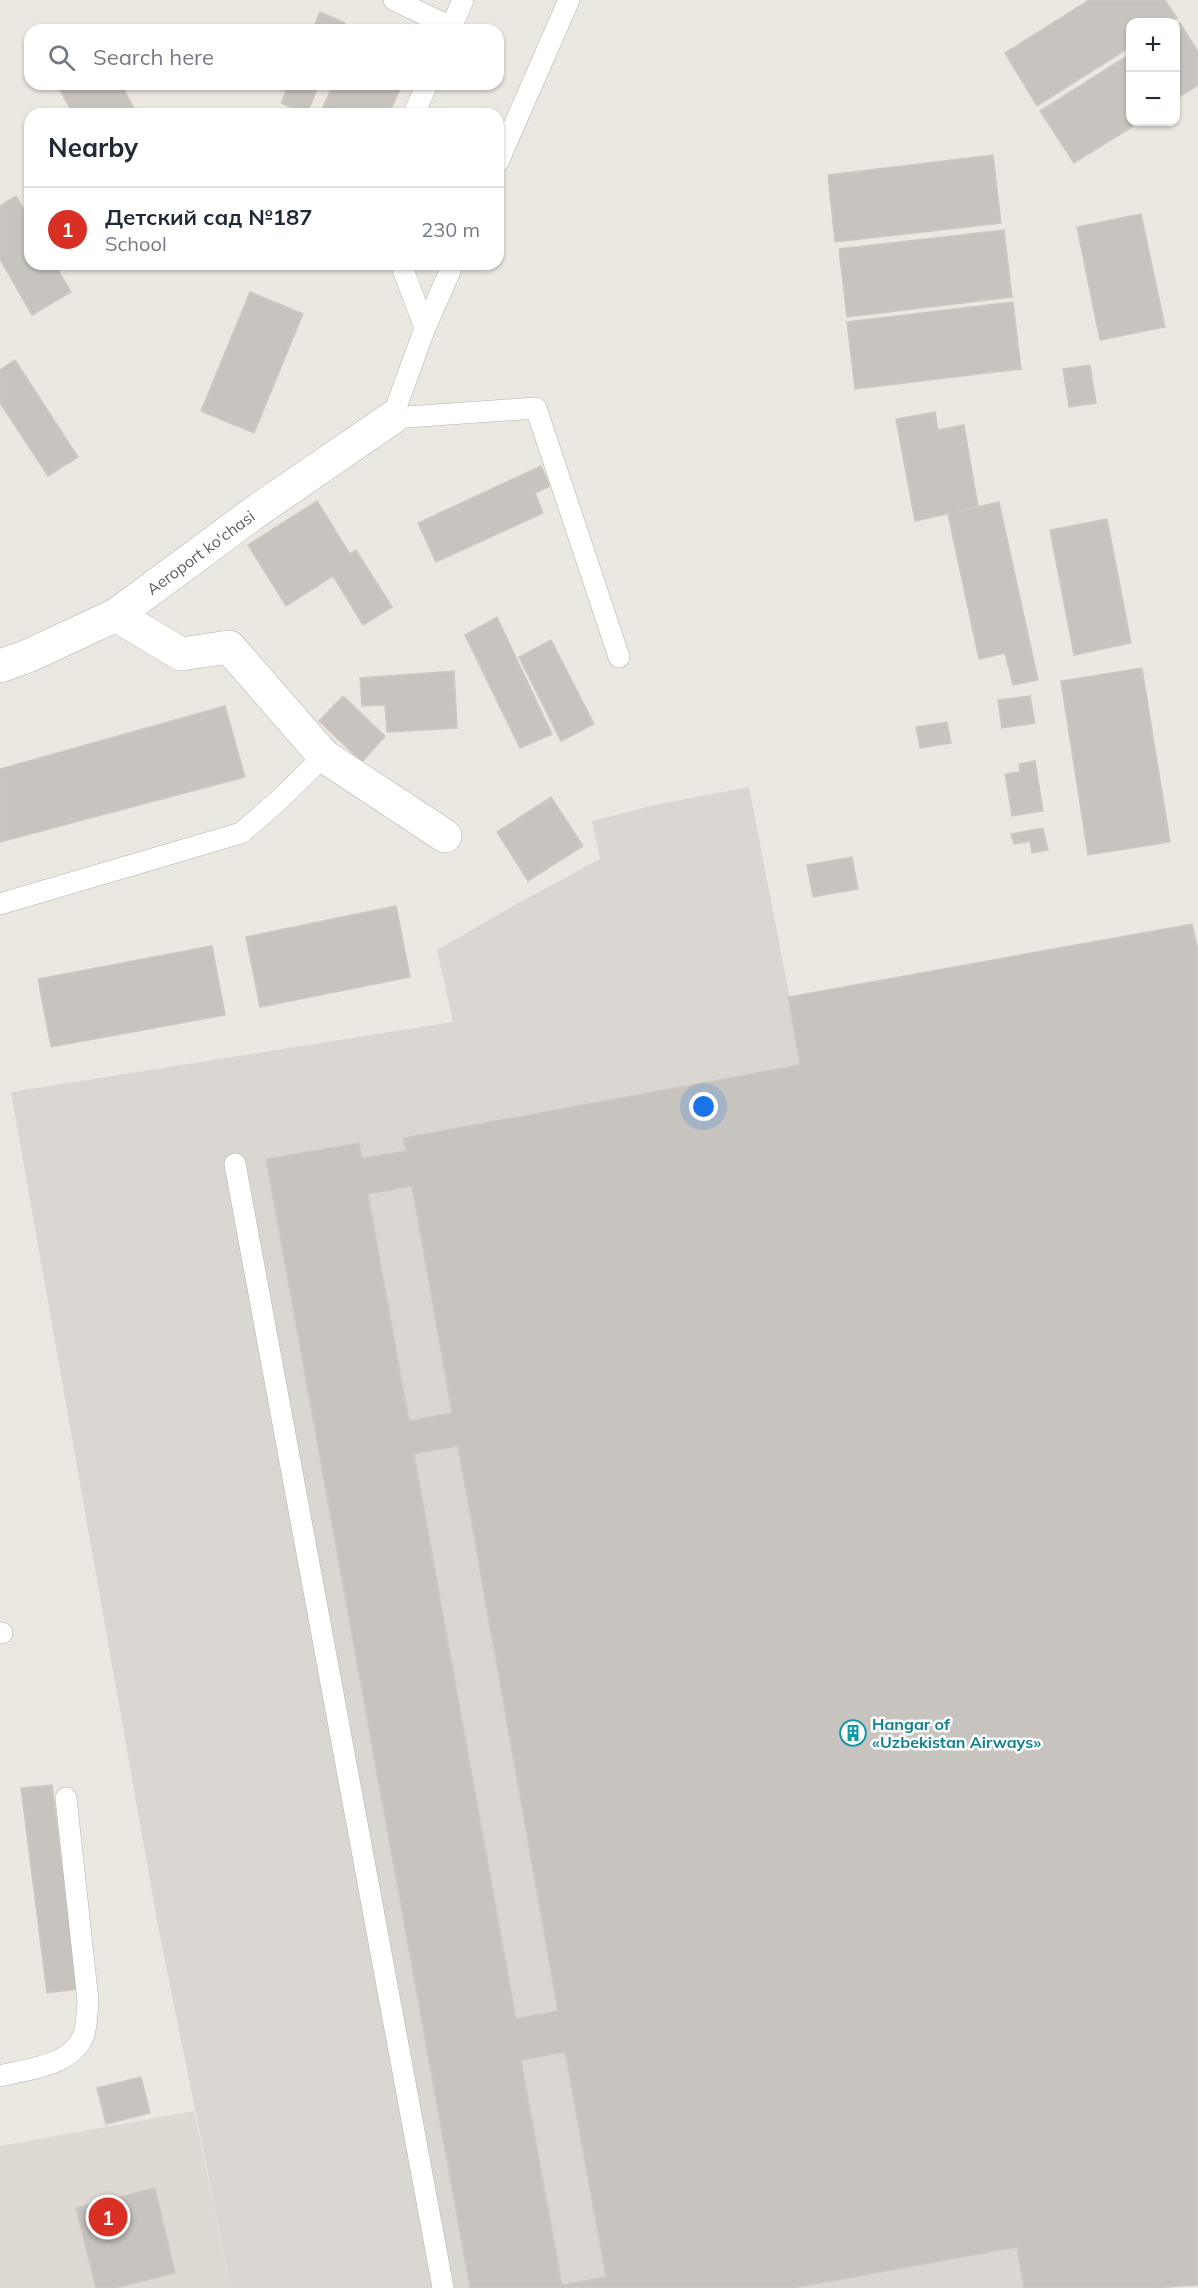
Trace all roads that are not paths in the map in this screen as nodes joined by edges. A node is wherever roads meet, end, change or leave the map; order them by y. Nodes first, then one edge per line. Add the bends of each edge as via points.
1 (394, 0) edge
2 (463, 0) edge
3 (569, 0) edge
4 (442, 24) edge
5 (452, 24) edge
6 (424, 90) edge
7 (417, 108) edge
8 (504, 148) edge
9 (403, 270) edge
10 (450, 270) edge
11 (425, 328) junction
12 (392, 418) junction
13 (116, 615) junction
14 (619, 657) dead end
15 (0, 666) edge
16 (324, 756) junction
17 (445, 836) dead end
18 (0, 904) edge
19 (235, 1164) dead end
20 (66, 1798) dead end
21 (0, 2076) edge
22 (443, 2288) edge

1 - 4 lane
2 - 5 lane
3 - 8 lane
6 - 7 lane
9 - 11 lane
10 - 11 lane
11 - 12 lane
12 - 13 street, Aeroport ko'chasi
12 - 14 lane via 536,408
13 - 15 street, Aeroport ko'chasi
13 - 16 street via 182,654 229,647
16 - 17 street
16 - 18 lane via 240,833
19 - 22 lane
20 - 21 lane via 88,2001 84,2034 73,2050 56,2062

